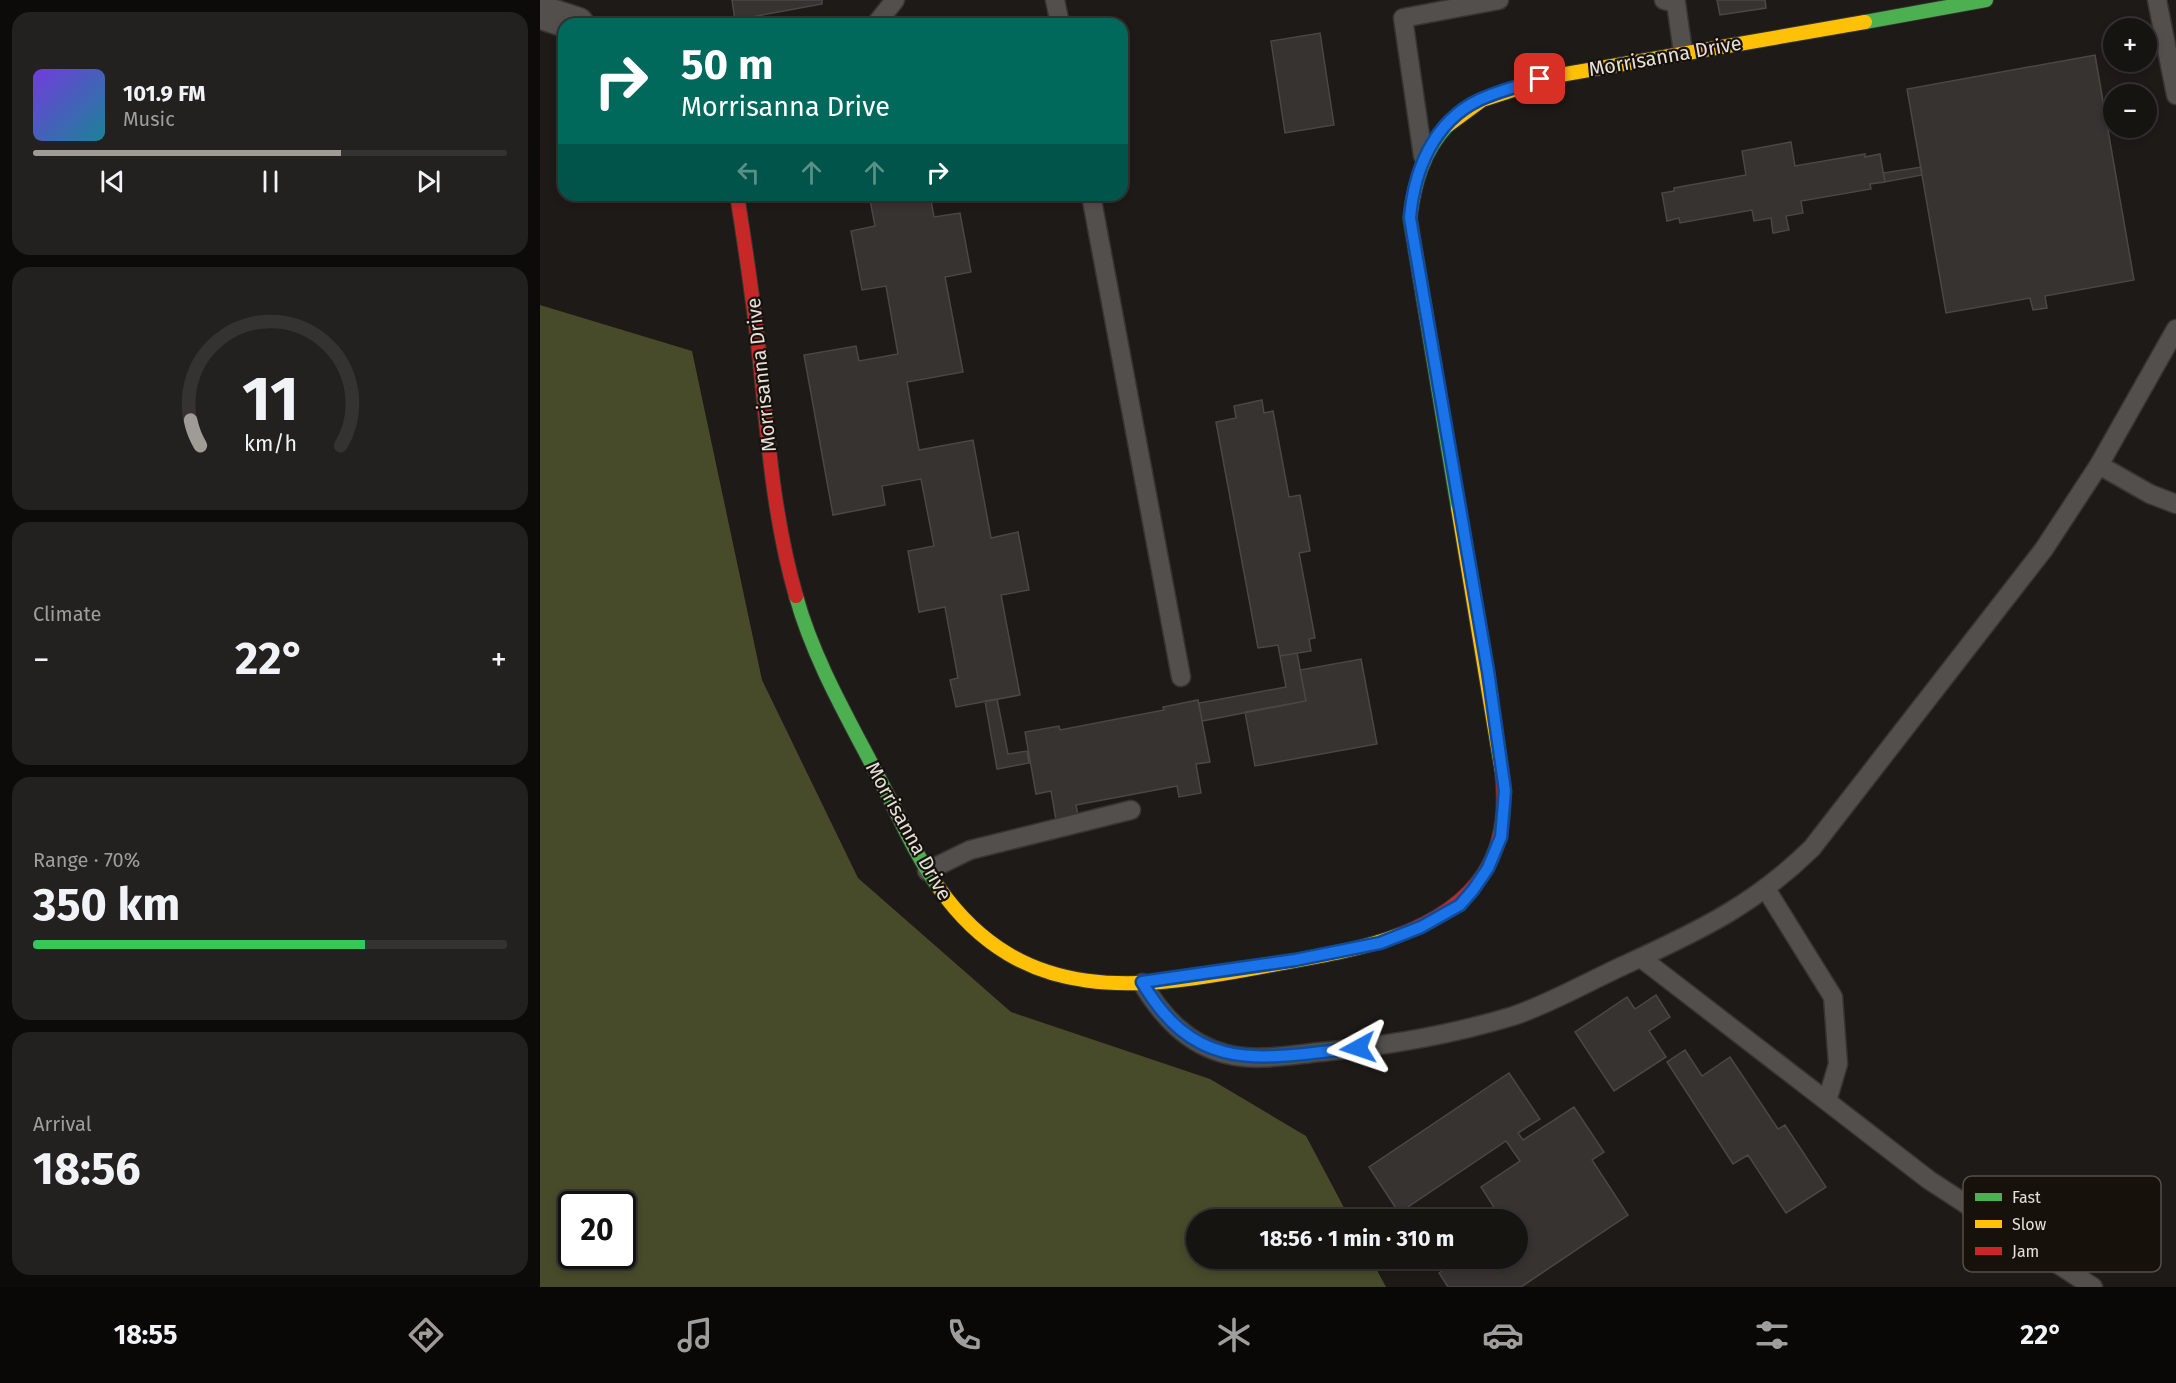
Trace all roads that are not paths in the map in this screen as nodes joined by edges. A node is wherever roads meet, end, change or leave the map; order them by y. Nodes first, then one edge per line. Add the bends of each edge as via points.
1 (895, 0) edge
2 (1055, 0) edge
3 (1499, 0) edge
4 (1664, 0) edge
5 (1986, 0) edge
6 (2157, 0) edge
7 (540, 12) edge
8 (558, 18) edge
9 (881, 18) edge
10 (1059, 18) edge
11 (1683, 52) junction
12 (2176, 95) edge
13 (1423, 158) junction
14 (738, 201) edge
15 (1092, 201) edge
16 (2176, 329) edge
17 (2099, 465) junction
18 (2176, 504) edge
19 (1181, 677) dead end
20 (1131, 810) dead end
21 (927, 871) junction
22 (1766, 889) junction
23 (1641, 958) junction
24 (1142, 982) junction
25 (1827, 1101) junction
26 (1963, 1202) edge
27 (2070, 1272) edge
28 (2093, 1287) edge

1 - 9 lane
2 - 10 lane
3 - 13 lane via 1404,18
4 - 11 lane via 1676,3
5 - 11 street, Morrisanna Drive
6 - 12 lane
7 - 8 street
11 - 13 street, Morrisanna Drive via 1540,79 1479,100 1440,132
13 - 24 street, Morrisanna Drive via 1413,187 1410,218 1488,671 1505,791 1501,837 1488,868 1460,905 1421,927 1380,943 1264,966
14 - 21 street, Morrisanna Drive via 782,538 798,604 822,667
15 - 19 lane
16 - 17 lane
17 - 18 lane
17 - 22 lane via 2044,549 1812,848
20 - 21 lane via 970,850
21 - 24 street, Morrisanna Drive via 943,897 975,933 1008,956 1045,972 1088,982
22 - 23 lane via 1724,918
22 - 25 lane via 1833,997 1838,1064
23 - 24 lane via 1515,1015 1492,1021 1358,1048 1256,1058 1203,1046 1178,1029 1157,1007
23 - 25 lane
25 - 26 lane
27 - 28 lane

